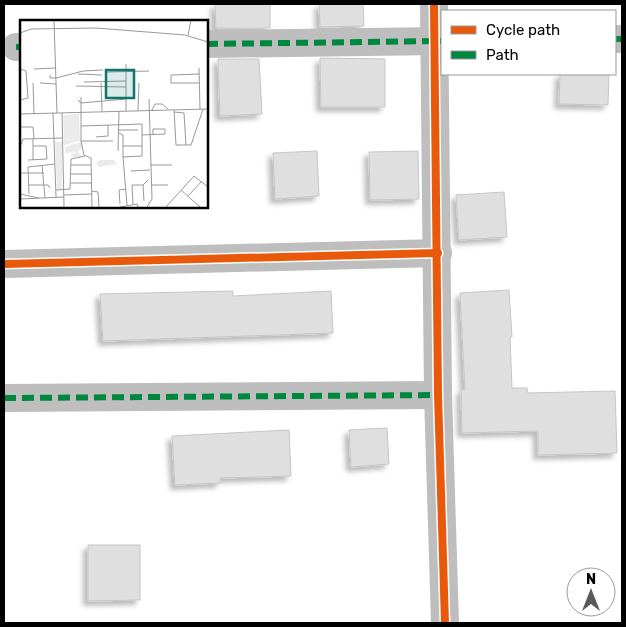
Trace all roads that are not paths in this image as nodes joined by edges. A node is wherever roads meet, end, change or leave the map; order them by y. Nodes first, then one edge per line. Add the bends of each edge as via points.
1 (434, 4) edge
2 (439, 41) edge
3 (208, 44) edge
4 (438, 253) junction
5 (4, 264) edge
6 (438, 395) junction
7 (4, 398) edge
8 (445, 623) edge

1 - 2 street
2 - 3 street
2 - 4 street
4 - 5 street
4 - 6 street
6 - 7 street
6 - 8 street

